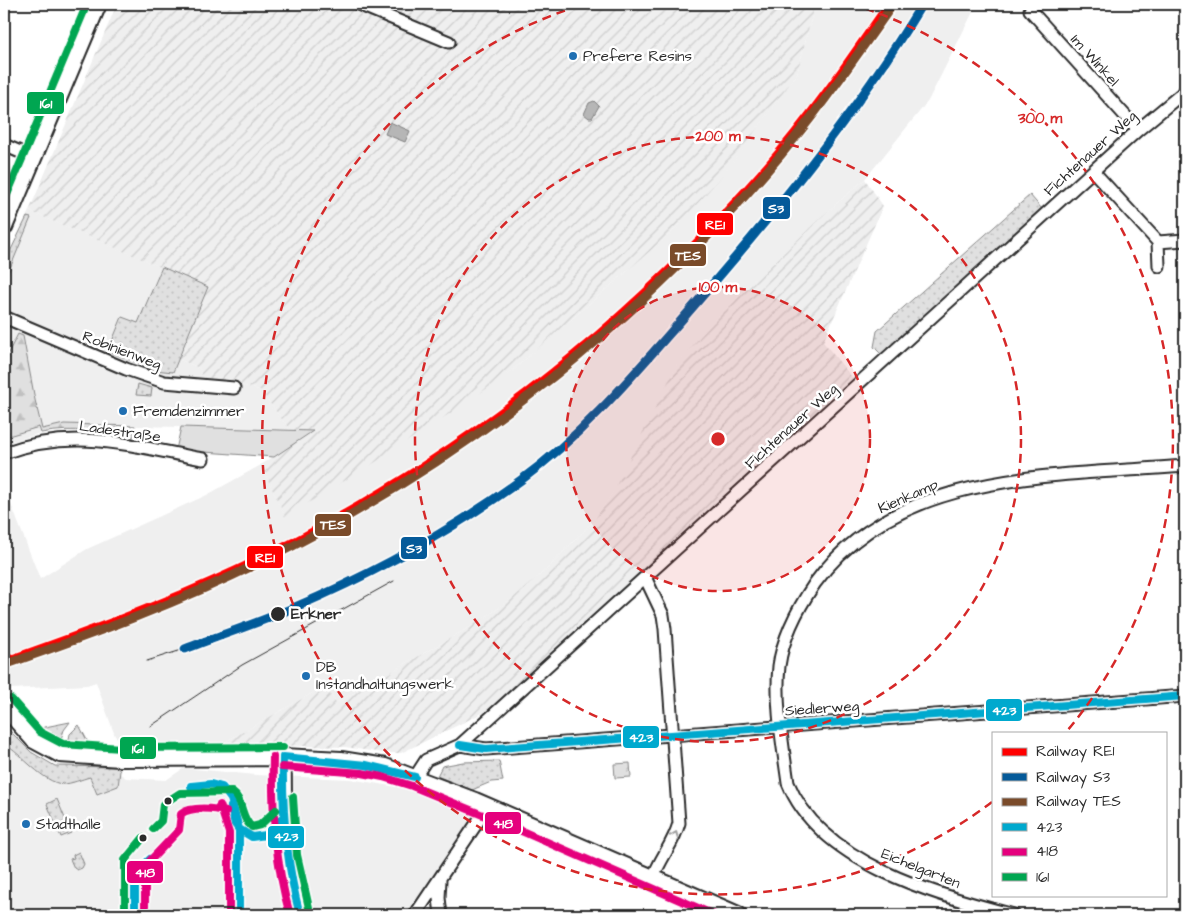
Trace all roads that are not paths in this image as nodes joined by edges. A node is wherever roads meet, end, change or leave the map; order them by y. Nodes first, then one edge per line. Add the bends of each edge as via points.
1 (98, 4) edge
2 (358, 4) edge
3 (1030, 10) dead end
4 (449, 42) dead end
5 (1185, 91) edge
6 (1138, 130) junction
7 (4, 145) edge
8 (34, 158) junction
9 (1093, 171) junction
10 (4, 227) edge
11 (1185, 240) edge
12 (1158, 242) junction
13 (1159, 266) dead end
14 (4, 317) edge
15 (234, 388) dead end
16 (4, 453) edge
17 (203, 459) dead end
18 (1185, 466) edge
19 (645, 577) junction
20 (1185, 696) edge
21 (4, 706) edge
22 (782, 726) junction
23 (672, 734) junction
24 (460, 744) junction
25 (283, 757) junction
26 (415, 777) junction
27 (486, 806) junction
28 (653, 878) junction
29 (440, 879) junction
30 (300, 915) edge
31 (415, 915) edge
32 (441, 915) edge
33 (738, 915) edge
34 (1014, 915) edge

1 - 8 main road
2 - 4 street
3 - 6 street, Im Winkel
5 - 6 street, Fichtenauer Weg
6 - 9 street, Fichtenauer Weg
7 - 8 street
8 - 10 main road
9 - 12 street
9 - 19 street, Fichtenauer Weg
11 - 12 street
12 - 13 street
14 - 15 street, Robinienweg via 164,382
16 - 17 street, Ladestraße via 58,439 89,438
18 - 22 street, Kienkamp via 1020,478 972,486 927,502 863,534 822,574 784,640 779,667
19 - 23 street via 666,629
19 - 24 street, Fichtenauer Weg
20 - 22 street, Siedlerweg
21 - 25 main road via 42,747 60,754 121,758
22 - 23 street, Siedlerweg
22 - 34 street, Eichelgarten via 788,783 801,809 818,827 850,851 898,878 954,899
23 - 24 street, Siedlerweg via 486,749
28 -> 23 street via 676,837 679,823
24 - 26 street, Fichtenauer Weg via 426,760
25 - 26 main road via 363,763
25 - 30 main road via 284,836
26 - 27 main road
27 - 28 main road
27 - 29 street
28 - 33 main road
29 - 31 street
29 - 32 street

